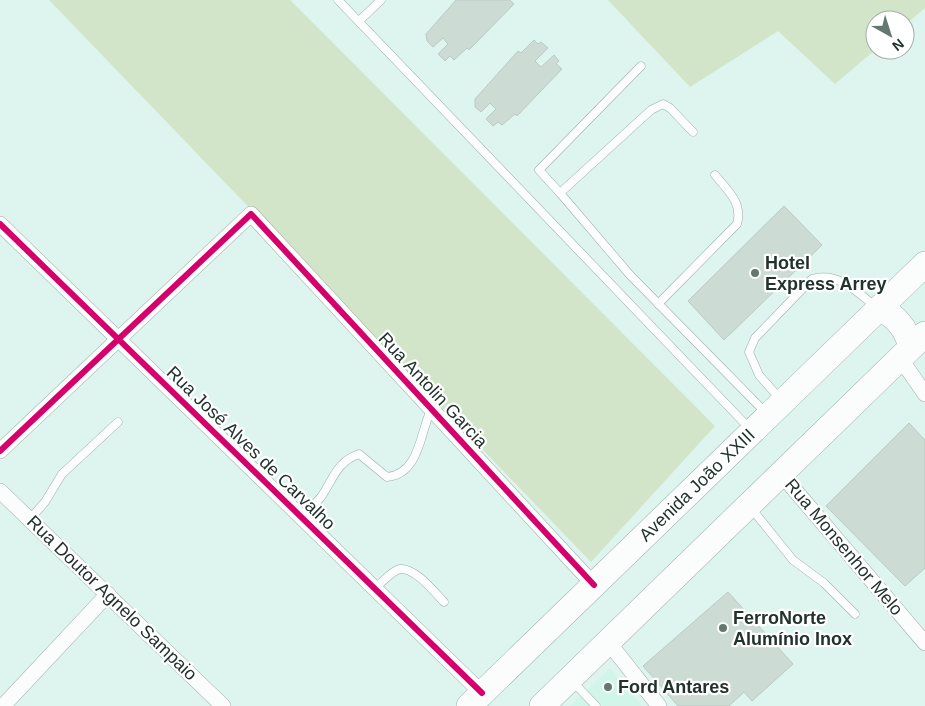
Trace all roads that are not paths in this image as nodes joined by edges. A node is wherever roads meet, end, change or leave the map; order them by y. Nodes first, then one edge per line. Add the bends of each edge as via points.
1 (338, 0) edge
2 (381, 0) edge
3 (359, 21) junction
4 (641, 66) dead end
5 (694, 132) dead end
6 (715, 175) dead end
7 (560, 193) junction
8 (0, 224) edge
9 (922, 276) edge
10 (658, 304) junction
11 (879, 309) junction
12 (117, 338) junction
13 (912, 347) edge
14 (925, 394) edge
15 (431, 410) junction
16 (768, 416) junction
17 (118, 422) dead end
18 (0, 451) edge
19 (782, 475) junction
20 (0, 490) edge
21 (750, 506) junction
22 (302, 518) junction
23 (30, 519) junction
24 (594, 586) junction
25 (375, 588) junction
26 (108, 594) junction
27 (444, 602) dead end
28 (855, 614) dead end
29 (609, 643) junction
30 (925, 643) edge
31 (570, 678) junction
32 (475, 699) edge
33 (3, 706) edge
34 (223, 706) edge
35 (542, 706) edge
36 (596, 706) edge
37 (659, 706) edge

1 - 3 lane
2 - 3 lane
3 - 16 lane
4 - 7 lane via 539,170
5 - 7 lane via 663,104 651,110
6 - 10 lane via 736,202 740,213 737,224
7 - 10 lane
8 - 12 street, Rua José Alves de Carvalho
9 - 11 main road, Avenida João XXIII
10 - 16 lane
11 - 13 main road via 901,324
11 - 16 main road, Avenida João XXIII
11 - 16 lane via 841,281 823,276 812,279 755,338 749,352 759,375
12 - 15 street, Rua Antolin Garcia via 251,214
12 - 18 street
12 - 22 street, Rua José Alves de Carvalho
13 - 14 street
13 - 19 main road
15 - 22 lane via 419,450 405,468 387,477 359,454 334,473 320,498
15 - 24 street, Rua Antolin Garcia
16 - 24 main road, Avenida João XXIII
17 - 23 lane via 62,474 56,488
19 - 21 main road
19 - 30 street, Rua Monsenhor Melo
20 - 23 street, Rua Doutor Agnelo Sampaio
21 - 28 lane via 794,560
21 - 29 main road
22 - 25 street, Rua José Alves de Carvalho
23 - 26 street, Rua Doutor Agnelo Sampaio
24 - 32 main road, Avenida João XXIII
25 - 27 lane via 400,569 407,570 421,578
25 - 32 street, Rua José Alves de Carvalho
26 - 33 street
26 - 34 street, Rua Doutor Agnelo Sampaio
29 - 31 main road
29 - 37 street
31 - 35 main road
31 - 36 lane

